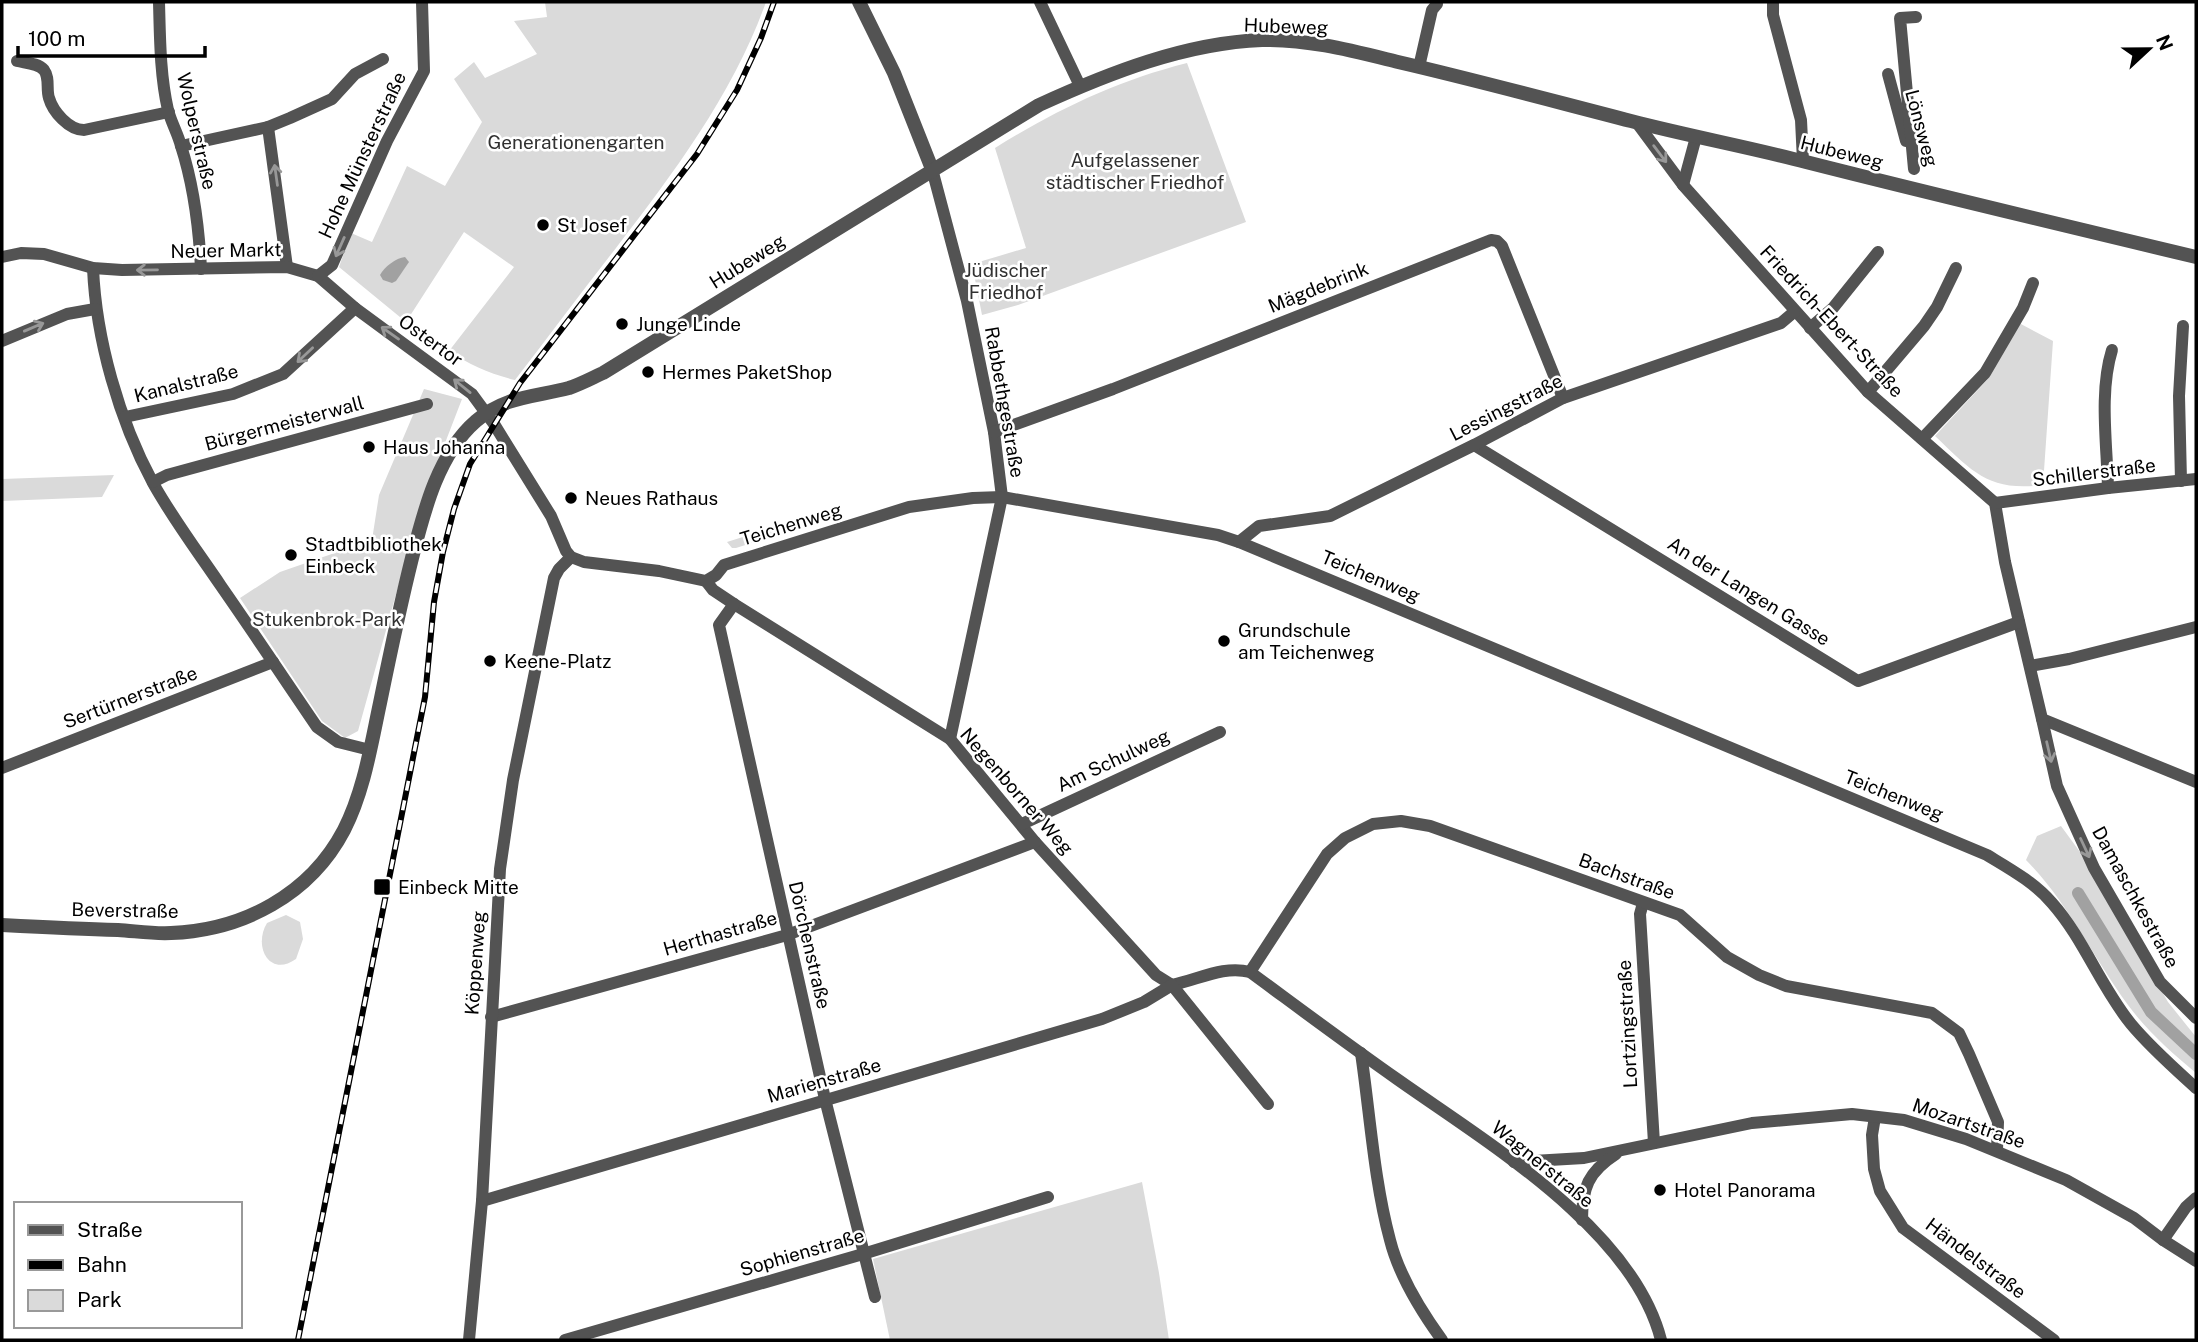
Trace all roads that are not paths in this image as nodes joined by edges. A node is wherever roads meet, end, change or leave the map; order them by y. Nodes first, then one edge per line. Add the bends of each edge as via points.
1 (159, 2) edge
2 (422, 2) edge
3 (859, 2) edge
4 (1040, 2) edge
5 (1439, 2) edge
6 (1773, 2) edge
7 (1916, 17) dead end
8 (383, 59) dead end
9 (17, 61) dead end
10 (1419, 66) junction
11 (1888, 74) dead end
12 (1080, 86) junction
13 (1908, 96) junction
14 (1894, 97) junction
15 (169, 112) junction
16 (1637, 123) junction
17 (268, 127) junction
18 (1695, 143) junction
19 (181, 146) junction
20 (1803, 161) junction
21 (932, 169) junction
22 (1914, 169) junction
23 (1683, 185) junction
24 (1920, 192) junction
25 (1878, 252) dead end
26 (2, 257) edge
27 (2196, 257) edge
28 (287, 267) junction
29 (93, 268) junction
30 (1956, 268) dead end
31 (201, 269) junction
32 (318, 276) junction
33 (2033, 283) dead end
34 (352, 305) junction
35 (95, 309) junction
36 (1794, 312) junction
37 (2183, 326) dead end
38 (1810, 328) junction
39 (2, 341) edge
40 (2112, 350) dead end
41 (1868, 392) junction
42 (1563, 398) junction
43 (427, 404) dead end
44 (486, 414) junction
45 (125, 417) junction
46 (994, 432) junction
47 (1922, 439) junction
48 (1474, 445) junction
49 (2196, 479) edge
50 (2181, 481) junction
51 (152, 482) junction
52 (2108, 488) junction
53 (1002, 497) junction
54 (1995, 503) junction
55 (1239, 542) junction
56 (571, 557) junction
57 (706, 581) junction
58 (734, 604) junction
59 (2019, 622) junction
60 (2196, 627) edge
61 (273, 662) junction
62 (2030, 666) junction
63 (2042, 719) junction
64 (1220, 732) dead end
65 (950, 739) junction
66 (370, 750) junction
67 (2, 768) edge
68 (2196, 782) edge
69 (1022, 824) junction
70 (1035, 842) junction
71 (1643, 903) junction
72 (2, 925) edge
73 (787, 934) junction
74 (1250, 972) junction
75 (1171, 985) junction
76 (491, 1017) junction
77 (2196, 1018) edge
78 (1361, 1054) junction
79 (2196, 1088) edge
80 (825, 1099) junction
81 (1268, 1104) dead end
82 (1875, 1117) junction
83 (1654, 1143) junction
84 (1622, 1150) junction
85 (1997, 1150) junction
86 (1514, 1162) junction
87 (1048, 1198) dead end
88 (2196, 1198) edge
89 (482, 1201) junction
90 (1582, 1220) junction
91 (2162, 1240) junction
92 (863, 1254) junction
93 (2196, 1261) edge
94 (876, 1297) dead end
95 (469, 1340) edge
96 (565, 1340) edge
97 (1443, 1340) edge
98 (1661, 1340) edge
99 (2054, 1340) edge

1 - 15 street, Wolperstraße
2 -> 32 street, Hohe Münsterstraße via 424,71 332,265
3 - 21 street, Rabbethgestraße via 894,73
4 - 12 street
5 - 10 street via 1432,10
6 - 20 street via 1801,120
7 - 13 street via 1900,18
8 - 17 street via 355,74 332,99
9 - 15 street via 43,69 49,99 75,130
10 - 12 street, Hubeweg via 1315,43 1263,40 1211,46 1143,63
10 - 16 street, Hubeweg
11 - 14 street, Lönsweg
12 - 21 street, Hubeweg
13 - 14 street
13 - 22 street
14 - 22 street, Lönsweg
15 - 19 street, Wolperstraße
16 - 18 street, Hubeweg
16 -> 23 street, Friedrich-Ebert-Straße
17 - 19 street
28 -> 17 street
18 - 20 street, Hubeweg
18 - 23 street
19 - 31 street, Wolperstraße via 197,220
20 - 24 street, Hubeweg
21 - 44 street, Hubeweg via 603,373 570,387 516,398
21 - 46 street, Rabbethgestraße via 967,301
22 - 24 street, Lönsweg
23 - 36 street, Friedrich-Ebert-Straße
24 - 27 street, Hubeweg
25 - 38 street via 1833,308
26 - 29 street, Neuer Markt via 44,254
28 - 31 street, Neuer Markt
28 - 32 street, Neuer Markt
31 -> 29 street, Neuer Markt
29 - 35 street
30 - 41 street via 1924,326
32 - 34 street, Neuer Markt
33 - 47 street via 2024,308 1985,373
44 -> 34 street, Ostertor via 472,394
34 -> 45 street, Kanalstraße via 283,374 233,394
39 -> 35 street via 67,314
35 - 45 street
36 - 38 street, Friedrich-Ebert-Straße
36 - 42 street, Lessingstraße via 1781,323
37 - 50 street
38 - 41 street, Friedrich-Ebert-Straße
40 - 52 street via 2106,401
41 - 47 street, Friedrich-Ebert-Straße
42 - 46 street, Mägdebrink via 1502,246 1491,240
42 - 48 street, Lessingstraße
43 - 51 street, Bürgermeisterwall
44 - 56 street via 551,516
44 - 66 street, Hubeweg via 450,454 421,523
45 - 51 street
46 - 53 street, Rabbethgestraße
47 - 54 street, Friedrich-Ebert-Straße
48 - 55 street, Lessingstraße via 1330,516 1259,526
48 - 59 street, An der Langen Gasse via 1858,681
49 - 50 street, Schillerstraße
50 - 52 street, Schillerstraße
51 - 61 street
52 - 54 street, Schillerstraße
53 - 55 street, Teichenweg
53 - 57 street, Teichenweg via 909,507 724,565
53 - 65 street, Rabbethgestraße
54 - 59 street
55 - 79 street, Teichenweg via 1987,855 2022,876 2051,902 2131,1025
56 - 57 street
56 - 76 street, Köppenweg via 554,578 513,780 500,869
57 - 58 street, Negenborner Weg
58 - 65 street, Negenborner Weg
58 - 73 street, Dörchenstraße via 719,625
59 - 62 street
60 - 62 street
61 - 66 street via 317,727 338,742
61 - 67 street, Sertürnerstraße
62 - 63 street, Damaschkestraße
63 - 68 street
63 -> 77 street, Damaschkestraße via 2057,786 2094,869 2161,982
64 - 69 street, Am Schulweg
65 - 69 street, Negenborner Weg
66 - 72 street, Beverstraße via 345,828 330,852 310,876 267,909 246,918 170,933
69 - 70 street, Negenborner Weg
70 - 73 street, Herthastraße
70 - 75 street, Negenborner Weg via 1156,975
71 - 74 street, Bachstraße via 1430,826 1401,821 1373,824 1345,838 1327,854
71 - 83 street, Lortzingstraße via 1640,914
71 - 85 street, Bachstraße via 1680,915 1727,957 1786,986 1932,1013 1948,1023 1959,1033 1998,1122
73 - 76 street, Herthastraße
73 - 80 street, Dörchenstraße
74 - 75 street via 1236,968
74 - 78 street
75 - 80 street, Marienstraße via 1102,1019
75 - 81 street, Negenborner Weg
76 - 89 street, Köppenweg
78 - 86 street, Wagnerstraße
78 - 97 street via 1390,1242 1425,1315
80 - 89 street, Marienstraße
80 - 92 street, Dörchenstraße
82 - 83 street, Mozartstraße via 1852,1114 1752,1123
82 - 85 street, Mozartstraße via 1904,1120
82 - 99 street, Händelstraße via 1874,1169 1880,1191 1903,1228
83 - 84 street, Mozartstraße
84 - 86 street, Mozartstraße via 1584,1158
84 - 90 street, Mozartstraße via 1589,1178 1582,1197
85 - 91 street, Mozartstraße via 2066,1180 2134,1218
86 - 90 street, Wagnerstraße
87 - 92 street, Sophienstraße
88 - 91 street
89 - 95 street, Köppenweg
90 - 98 street, Wagnerstraße via 1632,1276
91 - 93 street, Mozartstraße
92 - 94 street, Dörchenstraße
92 - 96 street, Sophienstraße

